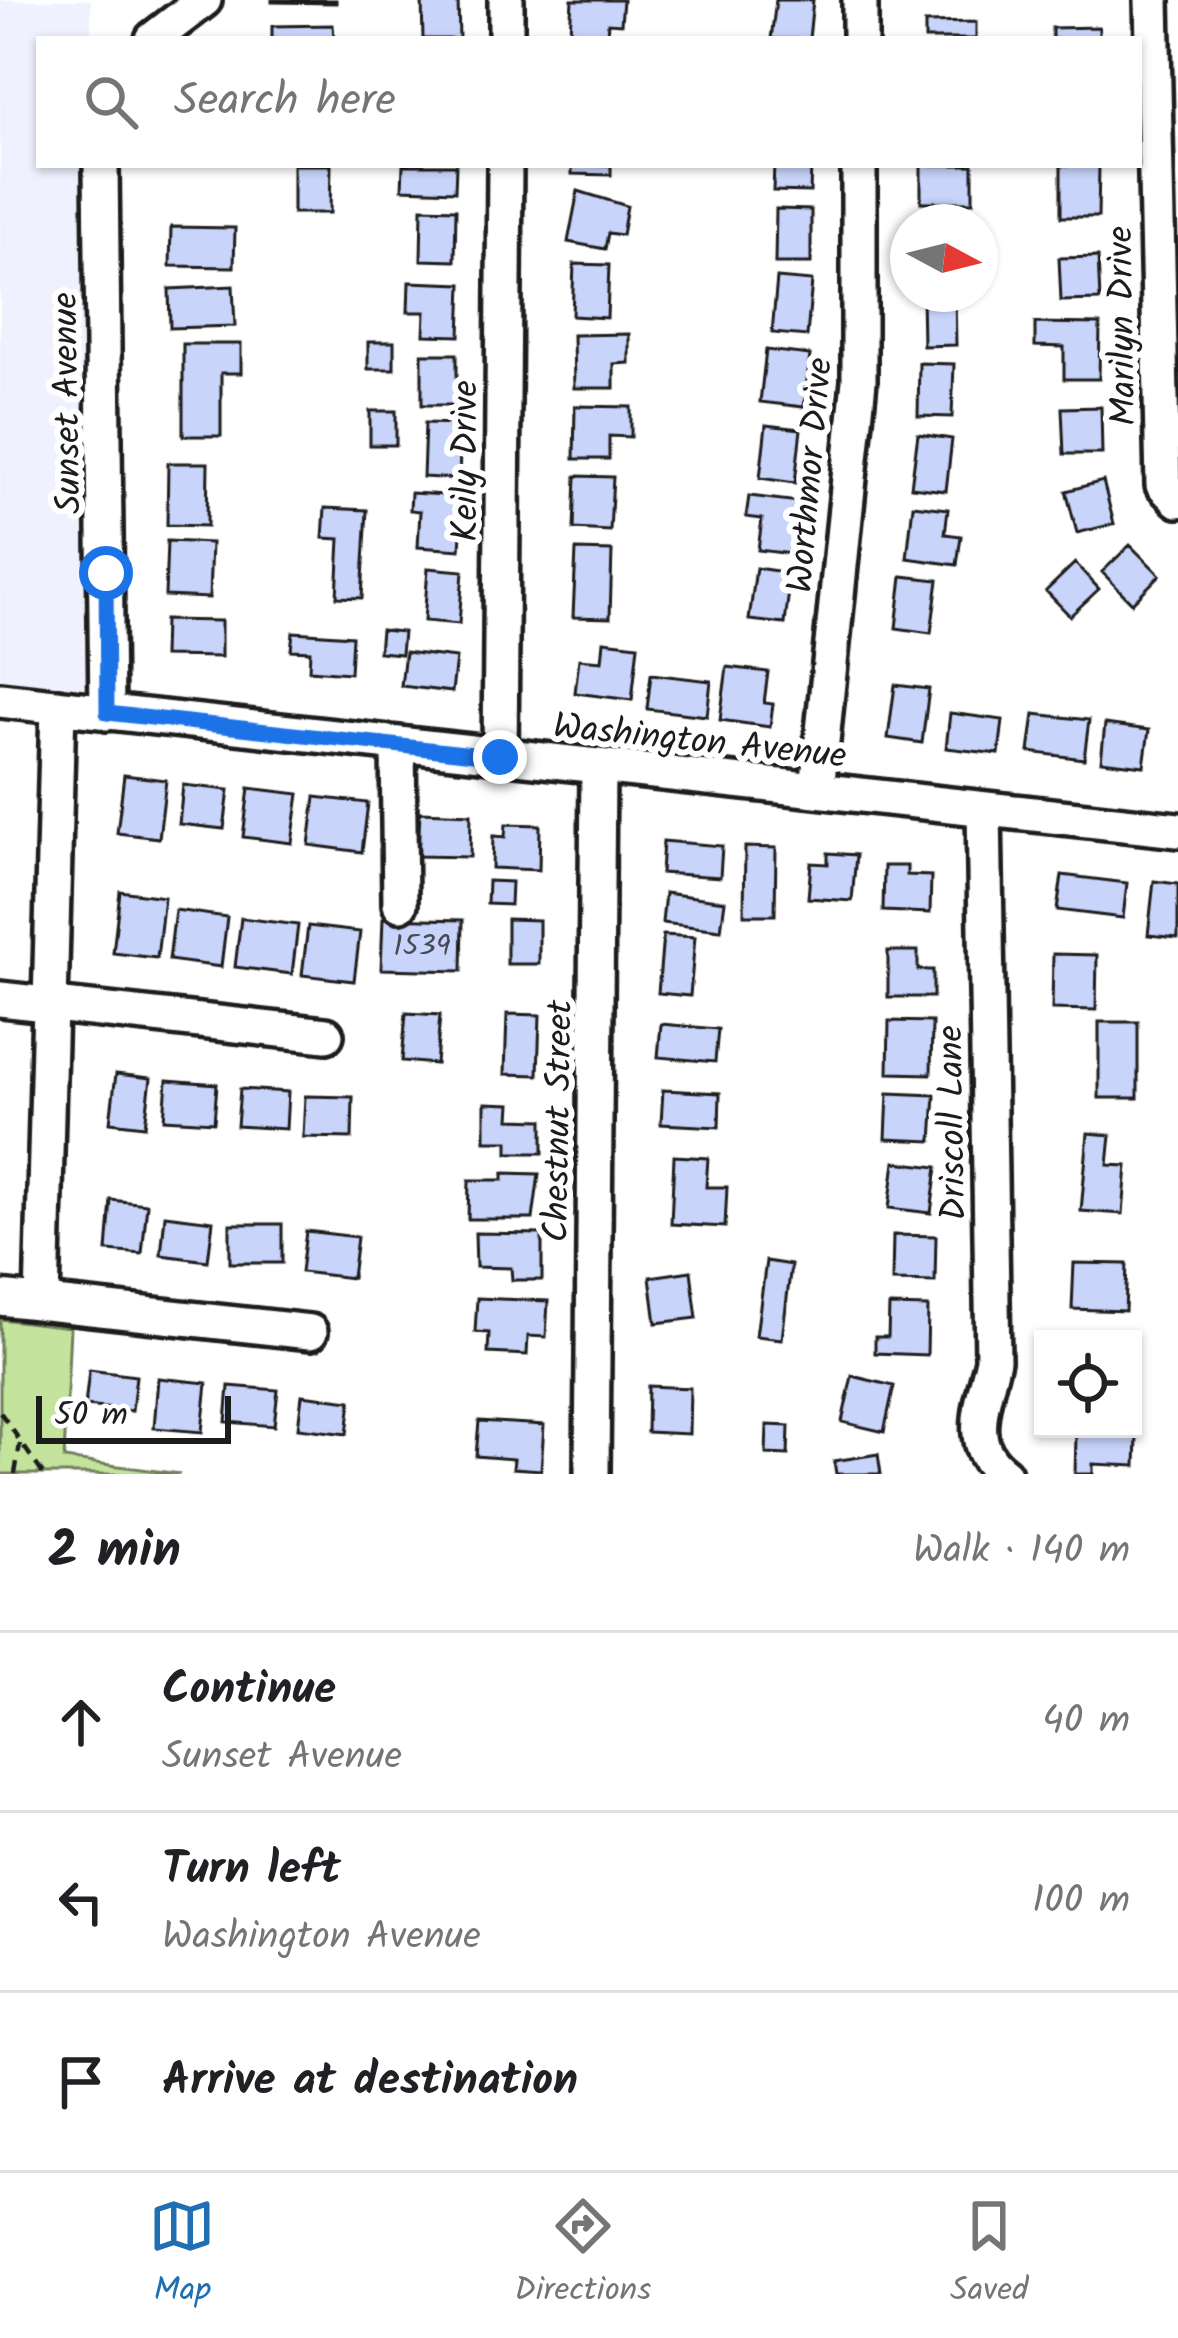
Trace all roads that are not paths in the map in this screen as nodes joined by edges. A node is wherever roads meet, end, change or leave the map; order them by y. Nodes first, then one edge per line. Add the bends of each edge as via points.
1 (204, 0) edge
2 (506, 0) edge
3 (860, 0) edge
4 (1151, 0) edge
5 (157, 36) edge
6 (506, 36) edge
7 (860, 36) edge
8 (1167, 162) edge
9 (101, 168) edge
10 (505, 168) edge
11 (860, 168) edge
12 (1178, 500) edge
13 (0, 700) edge
14 (58, 706) junction
15 (107, 713) junction
16 (398, 745) junction
17 (500, 757) junction
18 (598, 768) junction
19 (817, 790) junction
20 (984, 808) junction
21 (1178, 830) edge
22 (400, 904) dead end
23 (0, 999) edge
24 (50, 1005) junction
25 (326, 1036) dead end
26 (0, 1298) edge
27 (42, 1303) junction
28 (310, 1332) dead end
29 (592, 1474) edge
30 (1004, 1474) edge

1 - 5 street
2 - 6 street
3 - 7 street
4 - 8 street, Marilyn Drive
8 - 12 street, Marilyn Drive via 1163,485
9 - 15 street, Sunset Avenue
10 - 17 street, Keily Drive
11 - 19 street, Worthmor Drive via 859,381
13 - 14 street, Washington Avenue
14 - 15 street, Washington Avenue
14 - 24 street
15 - 16 street, Washington Avenue
16 - 17 street, Washington Avenue
16 - 22 street
17 - 18 street, Washington Avenue
18 - 19 street, Washington Avenue
18 - 29 street, Chestnut Street
19 - 20 street, Washington Avenue
20 - 21 street, Washington Avenue
20 - 30 street, Driscoll Lane via 993,1360 976,1435
23 - 24 street
24 - 25 street
24 - 27 street
26 - 27 street
27 - 28 street

